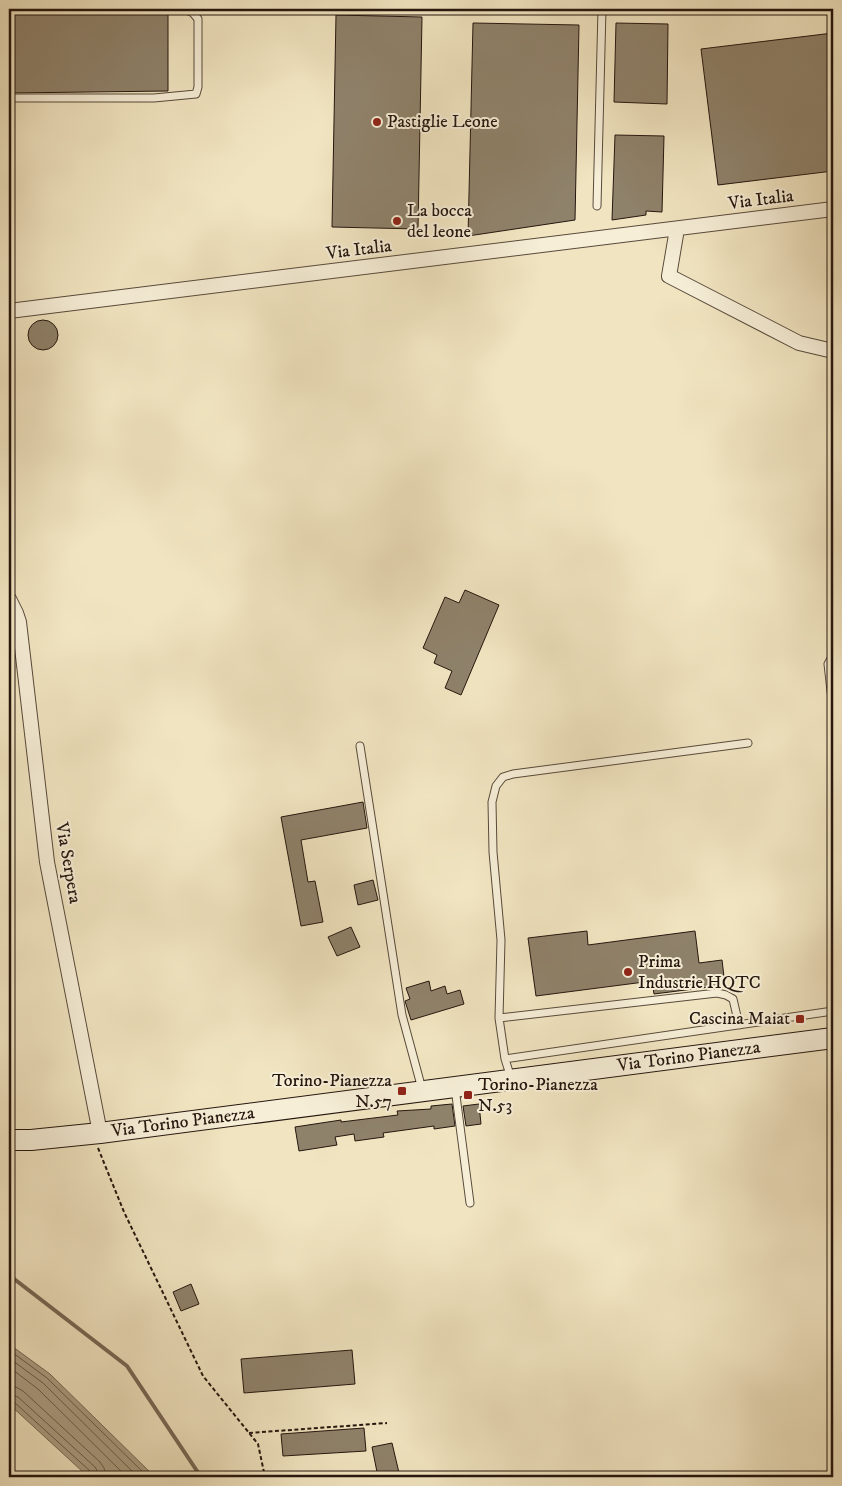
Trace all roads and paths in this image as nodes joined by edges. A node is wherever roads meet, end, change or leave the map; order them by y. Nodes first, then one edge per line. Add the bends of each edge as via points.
1 (184, 9) edge
2 (602, 9) edge
3 (9, 98) edge
4 (597, 206) dead end
5 (833, 209) edge
6 (677, 229) junction
7 (9, 312) edge
8 (833, 351) edge
9 (9, 599) edge
10 (833, 656) edge
11 (833, 709) edge
12 (748, 743) dead end
13 (360, 746) dead end
14 (833, 1011) edge
15 (500, 1018) junction
16 (739, 1025) junction
17 (833, 1038) edge
18 (505, 1059) junction
19 (512, 1080) junction
20 (455, 1087) junction
21 (423, 1092) junction
22 (96, 1134) junction
23 (9, 1140) edge
24 (470, 1203) dead end
25 (387, 1423) dead end
26 (249, 1433) junction
27 (265, 1477) edge

1 - 3 lane via 198,19 196,94 154,98
2 - 4 lane
5 - 6 street, Via Italia
6 - 7 street, Via Italia
6 - 8 street via 669,276 799,343
9 - 22 street, Via Serpera via 19,622 48,862
10 - 11 lane via 828,664
12 - 15 lane via 503,777 496,786 492,802 501,940
13 - 21 lane via 402,1015
14 - 16 lane
15 - 16 lane via 717,993 733,1000
15 - 18 lane
16 - 18 lane
17 - 19 main road, Via Torino Pianezza
18 - 19 lane
19 - 20 main road, Via Torino Pianezza
20 - 21 main road, Via Torino Pianezza
20 - 24 lane
21 - 22 main road, Via Torino Pianezza
22 - 23 main road, Via Torino Pianezza
22 - 26 path via 124,1212 203,1376
25 - 26 path
26 - 27 path via 258,1444

